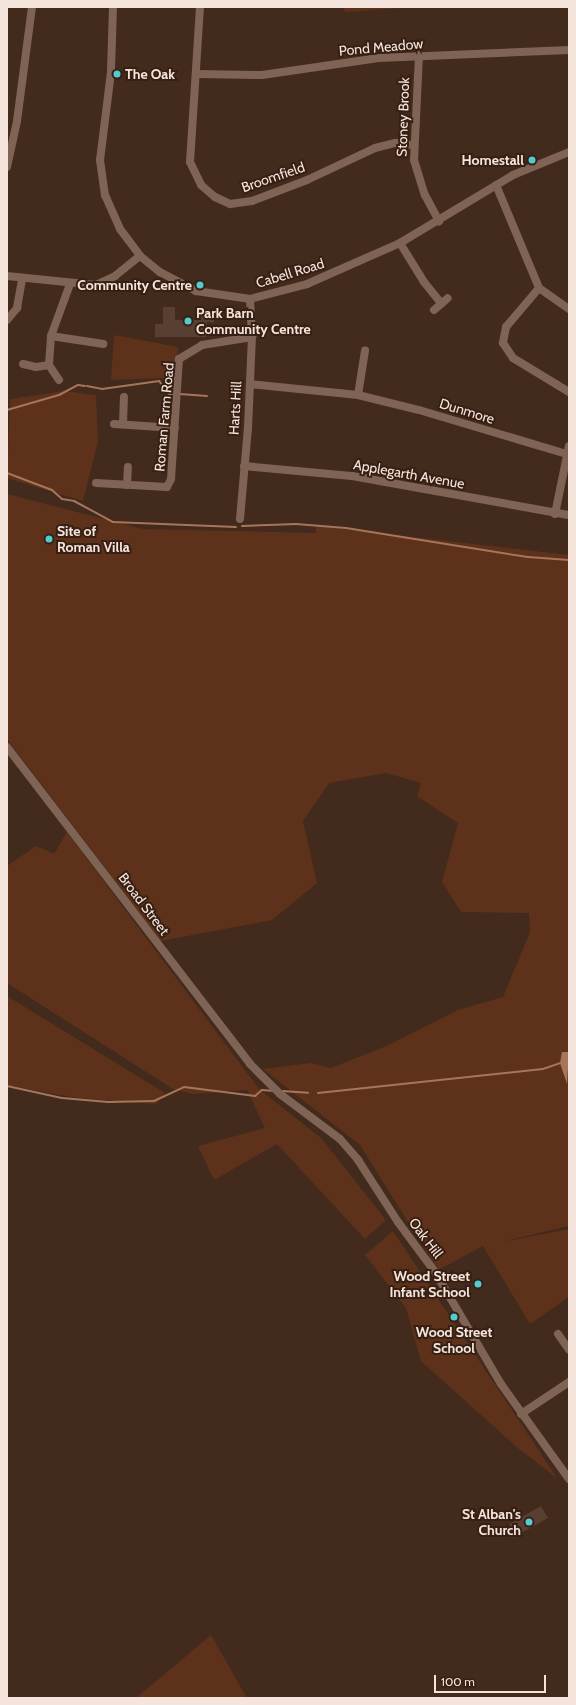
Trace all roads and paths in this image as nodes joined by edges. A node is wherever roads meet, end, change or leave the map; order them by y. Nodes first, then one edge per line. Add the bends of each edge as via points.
1 (32, 7) edge
2 (113, 7) edge
3 (200, 7) edge
4 (569, 50) edge
5 (419, 55) junction
6 (196, 74) junction
7 (413, 145) junction
8 (569, 152) edge
9 (7, 167) edge
10 (496, 185) junction
11 (439, 221) junction
12 (400, 243) junction
13 (140, 256) junction
14 (7, 276) edge
15 (22, 280) junction
16 (70, 284) junction
17 (539, 288) junction
18 (250, 299) junction
19 (569, 308) edge
20 (434, 310) dead end
21 (7, 320) edge
22 (51, 336) junction
23 (252, 337) junction
24 (103, 344) dead end
25 (365, 349) dead end
26 (22, 364) dead end
27 (49, 365) junction
28 (59, 380) dead end
29 (250, 384) junction
30 (569, 392) edge
31 (124, 396) dead end
32 (358, 396) junction
33 (114, 424) dead end
34 (123, 424) junction
35 (175, 428) junction
36 (568, 450) edge
37 (244, 466) junction
38 (128, 467) dead end
39 (96, 483) dead end
40 (127, 485) junction
41 (555, 514) junction
42 (569, 515) edge
43 (240, 519) dead end
44 (7, 747) edge
45 (261, 1076) joint
46 (558, 1334) dead end
47 (569, 1350) edge
48 (569, 1382) edge
49 (521, 1414) junction
50 (569, 1479) edge

1 - 9 street via 17,121
2 - 13 street, Cabell Road via 111,72 100,171 114,219
3 - 6 street, Broomfield
4 - 5 street, Pond Meadow
5 - 6 street, Pond Meadow via 262,75
5 - 7 street, Stoney Brook
6 - 7 street, Broomfield via 190,162 201,185 215,197 230,204 252,201 307,180 375,148 395,143
7 - 11 street, Stoney Brook via 417,174
8 - 10 street, Cabell Road
10 - 11 street, Cabell Road
10 - 17 street
11 - 12 street, Cabell Road
12 - 18 street, Cabell Road via 307,284
12 - 20 street via 424,282 445,301
13 - 16 street via 107,281 96,285
13 - 18 street, Cabell Road via 166,276 196,291
14 - 15 street
15 - 16 street
15 - 21 street via 17,308
16 - 22 street
17 - 19 street
17 - 30 street via 506,327 503,343 513,358
18 - 23 street, Harts Hill
22 - 24 street
22 - 27 street
23 - 29 street, Harts Hill
23 - 35 street, Roman Farm Road via 202,345 180,359
25 - 32 street
26 - 27 street via 36,367
27 - 28 street
29 - 32 street, Dunmore
29 - 37 street, Harts Hill
31 - 34 street
32 - 36 street, Dunmore
33 - 34 street
34 - 35 street
35 - 40 street, Roman Farm Road via 171,479 167,487
36 - 41 street
37 - 41 street, Applegarth Avenue via 352,476
37 - 43 street, Harts Hill
38 - 40 street
39 - 40 street, Roman Farm Road
41 - 42 street, Applegarth Avenue
44 - 45 street, Broad Street
45 - 49 street, Oak Hill via 280,1094 340,1140 358,1160 398,1222 435,1272
46 - 47 street
48 - 49 street
49 - 50 street, Oak Hill

